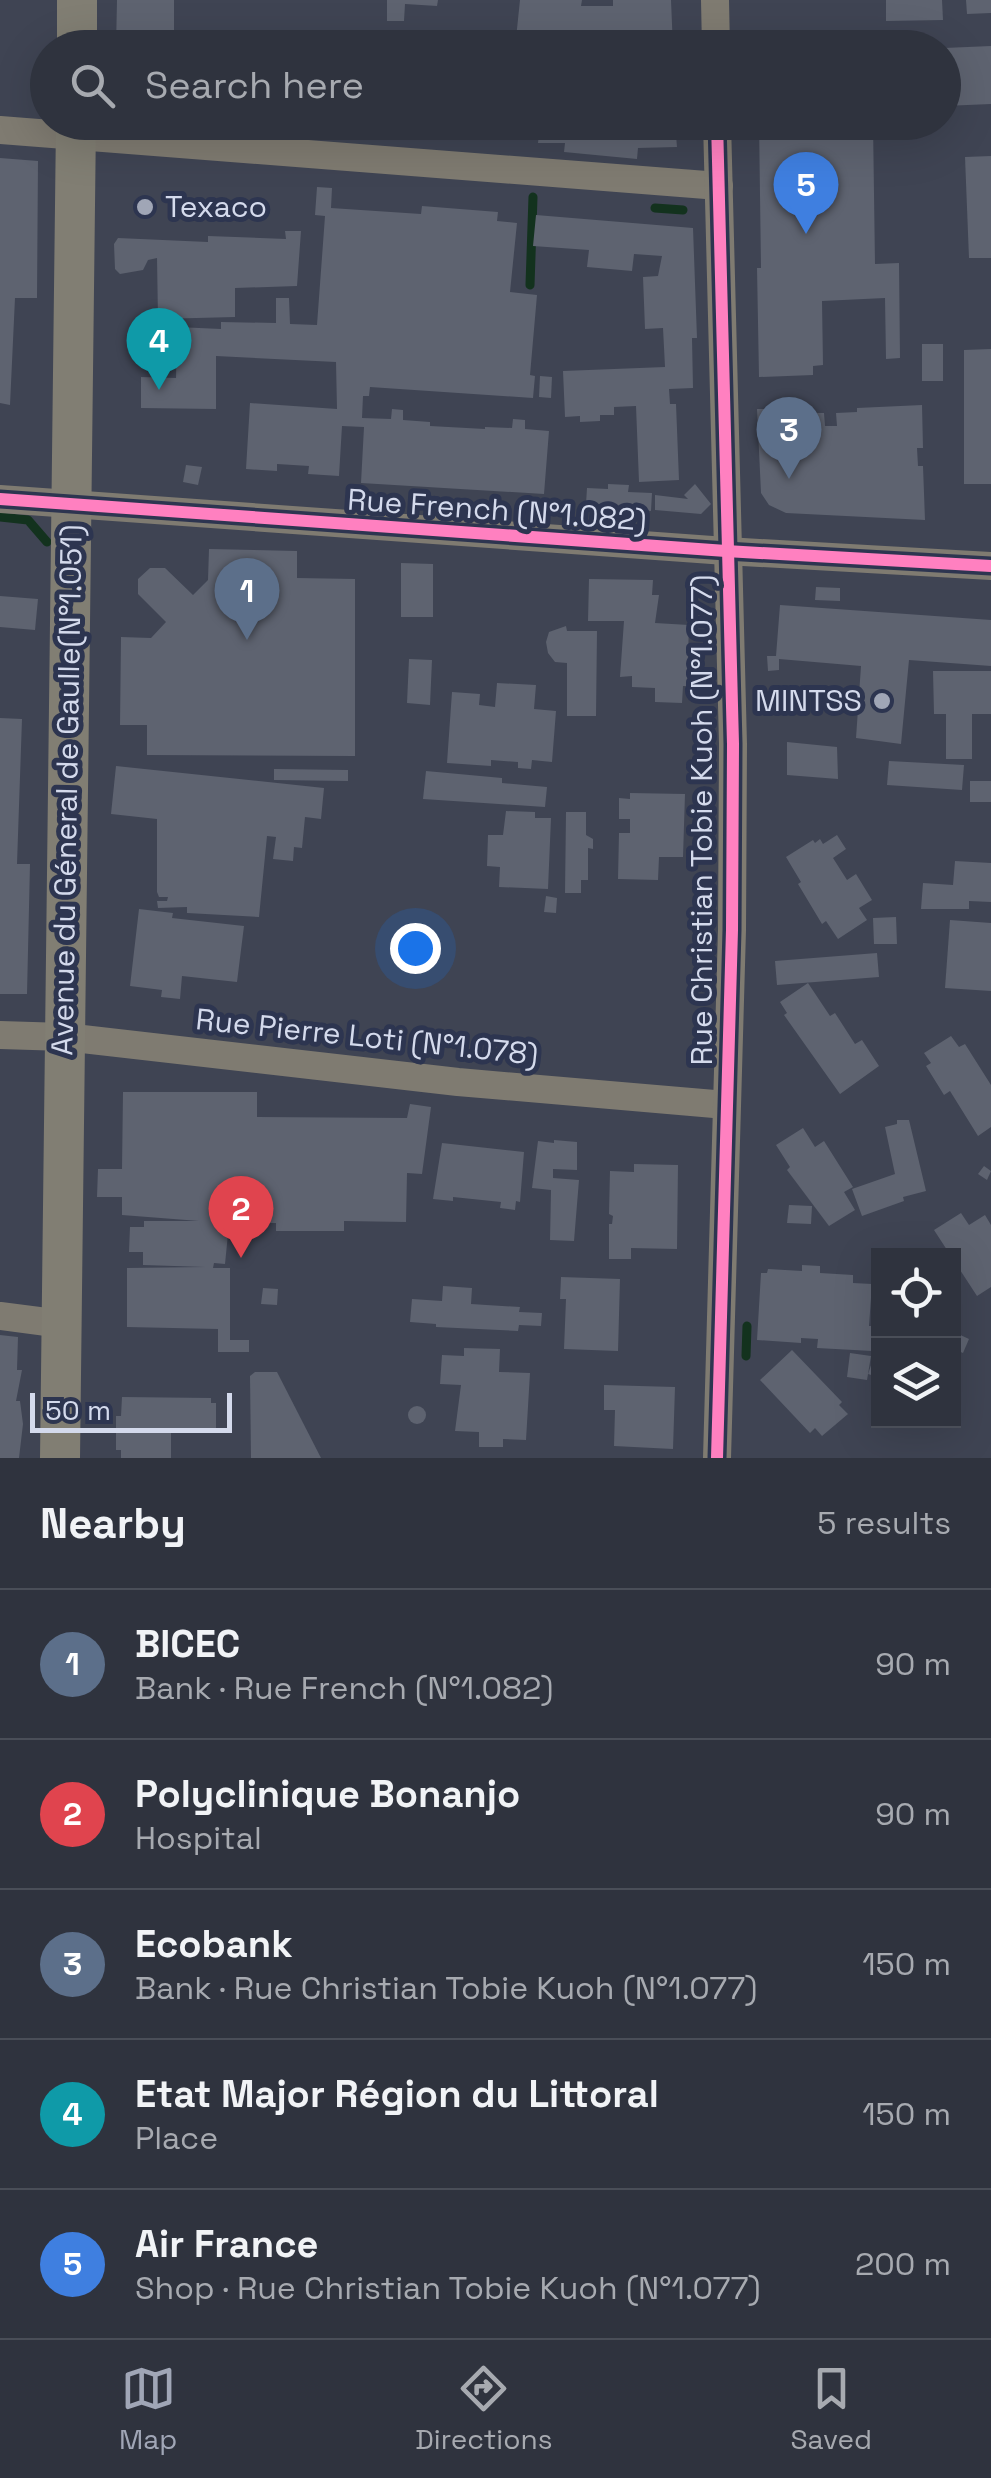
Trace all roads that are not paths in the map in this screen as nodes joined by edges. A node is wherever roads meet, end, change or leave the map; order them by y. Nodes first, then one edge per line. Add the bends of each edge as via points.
1 (77, 0) edge
2 (715, 0) edge
3 (76, 30) edge
4 (716, 30) edge
5 (0, 130) edge
6 (30, 130) edge
7 (75, 140) edge
8 (190, 140) edge
9 (717, 140) edge
10 (718, 186) junction
11 (0, 499) edge
12 (70, 505) junction
13 (726, 551) junction
14 (991, 566) edge
15 (0, 1034) edge
16 (65, 1037) junction
17 (726, 1105) junction
18 (0, 1316) edge
19 (62, 1324) junction
20 (60, 1458) edge
21 (716, 1458) edge

1 - 3 main road
2 - 4 street
5 - 6 street
7 - 12 main road, Avenue du Géneral de Gaulle(N°1.051)
8 - 10 street
9 - 10 street, Rue Christian Tobie Kuoh (N°1.077)
10 - 13 street, Rue Christian Tobie Kuoh (N°1.077)
11 - 12 street, Rue French (N°1.082)
12 - 13 street, Rue French (N°1.082)
12 - 16 main road, Avenue du Géneral de Gaulle(N°1.051)
13 - 14 street, Rue French (N°1.082)
13 - 17 street, Rue Christian Tobie Kuoh (N°1.077) via 733,744
15 - 16 street, Rue Pierre Loti (N°1.078)
16 - 17 street, Rue Pierre Loti (N°1.078)
16 - 19 main road, Avenue du Géneral de Gaulle(N°1.051)
17 - 21 street, Rue Christian Tobie Kuoh (N°1.077)
18 - 19 street
19 - 20 main road, Avenue du Géneral de Gaulle(N°1.051)

